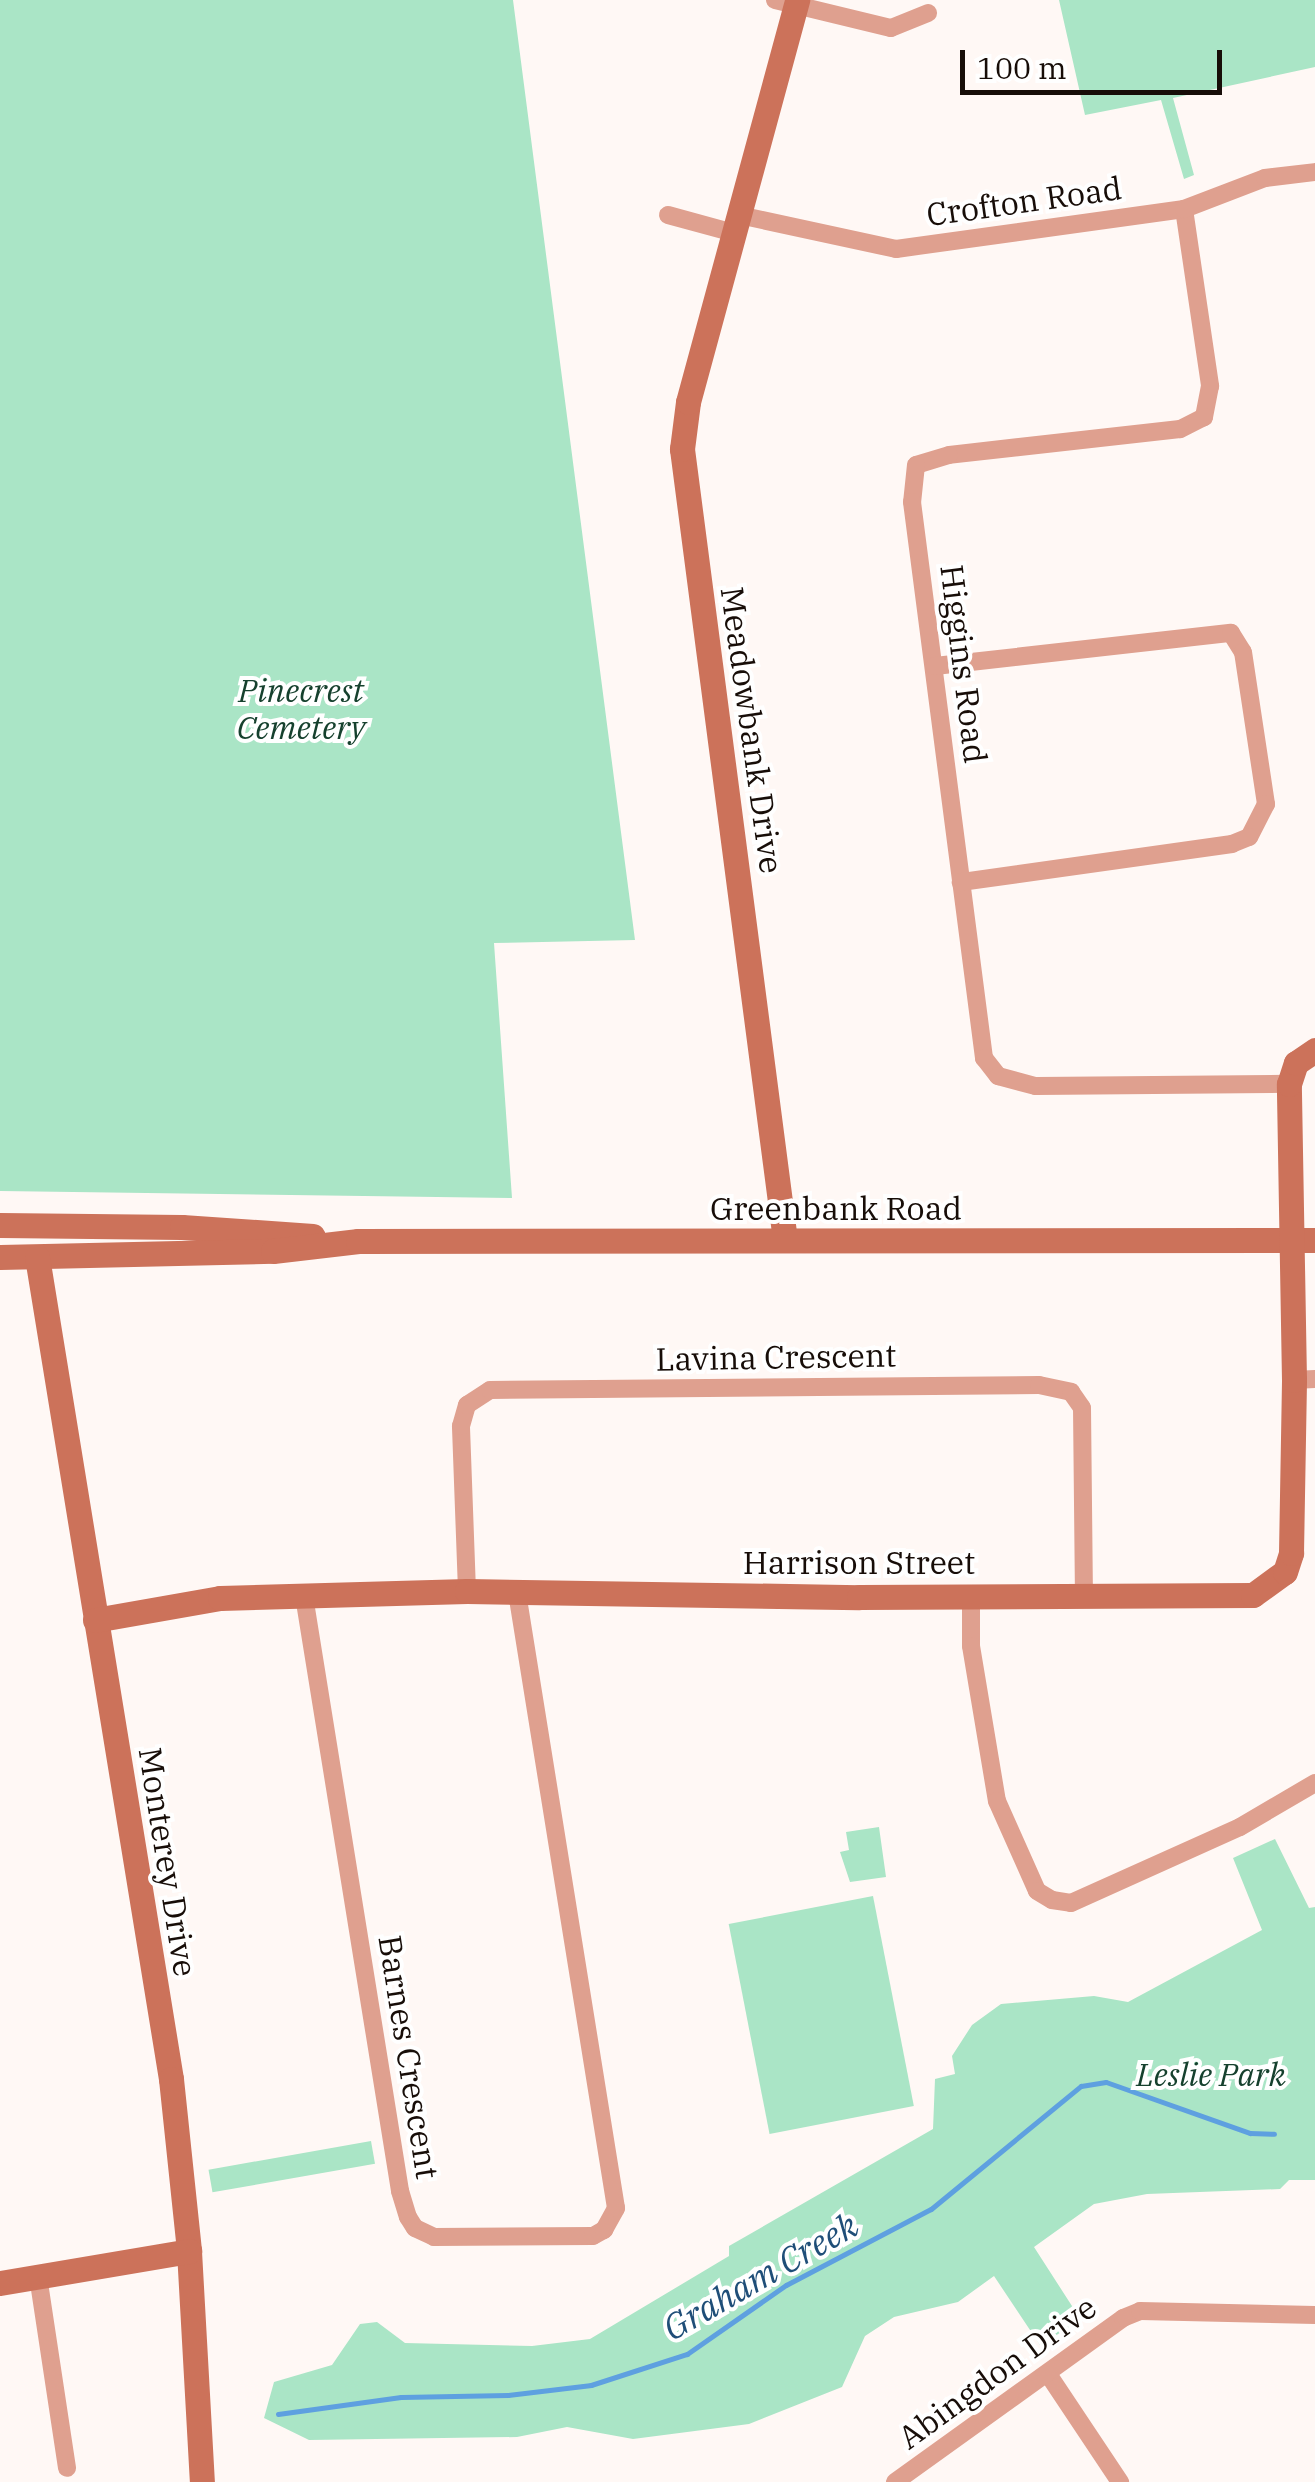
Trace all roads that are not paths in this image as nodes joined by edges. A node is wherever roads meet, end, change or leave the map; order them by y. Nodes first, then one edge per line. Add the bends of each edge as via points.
1 (789, 2) edge
2 (928, 13) dead end
3 (1315, 172) edge
4 (1184, 210) junction
5 (668, 215) dead end
6 (736, 224) junction
7 (935, 666) junction
8 (962, 882) junction
9 (1315, 1050) edge
10 (1289, 1084) junction
11 (0, 1225) edge
12 (785, 1240) junction
13 (1304, 1240) edge
14 (358, 1241) junction
15 (37, 1256) junction
16 (0, 1257) edge
17 (1304, 1379) edge
18 (467, 1591) junction
19 (517, 1593) junction
20 (1084, 1594) junction
21 (304, 1596) junction
22 (971, 1596) junction
23 (95, 1620) junction
24 (1315, 1782) edge
25 (189, 2251) junction
26 (38, 2276) junction
27 (0, 2283) edge
28 (1315, 2314) edge
29 (1048, 2374) junction
30 (67, 2468) dead end
31 (202, 2482) edge
32 (894, 2482) edge
33 (1120, 2482) edge

1 - 2 street via 891,28
1 - 6 street, Meadowbank Drive
3 - 4 street, Crofton Road via 1265,178
4 - 6 street, Crofton Road via 896,249
4 - 7 street, Higgins Road via 1210,386 1204,417 1180,429 949,455 916,466 912,502
5 - 6 street
6 - 12 street, Meadowbank Drive via 682,449
7 - 8 street, Higgins Road
7 - 8 street via 1230,632 1243,652 1266,804 1250,837 1232,844
8 - 10 street, Higgins Road via 984,1058 998,1076 1036,1086
9 - 10 street via 1296,1063
10 - 13 street, Harrison Street
11 - 14 street, Greenbank Road via 239,1230
12 - 13 street, Greenbank Road
12 - 14 street, Greenbank Road
13 - 17 street, Harrison Street
14 - 15 street, Greenbank Road via 273,1251
15 - 16 street, Greenbank Road
15 - 23 street, Monterey Drive
17 - 20 street, Harrison Street via 1285,1572 1253,1595
18 - 19 street, Harrison Street
18 - 20 street, Lavina Crescent via 461,1426 468,1405 490,1390 1039,1385 1071,1392 1082,1408
18 - 21 street, Harrison Street
19 - 21 street, Barnes Crescent via 616,2208 593,2236 434,2237 408,2217
19 - 22 street, Harrison Street
20 - 22 street, Harrison Street
21 - 23 street, Harrison Street via 220,1598
22 - 24 street via 971,1646 997,1801 1036,1891 1052,1900 1072,1902 1206,1842
23 - 25 street, Monterey Drive via 171,2079
25 - 26 street
25 - 31 street, Monterey Drive
26 - 27 street
26 - 30 street
28 - 29 street, Abingdon Drive via 1140,2311
29 - 32 street, Abingdon Drive
29 - 33 street

